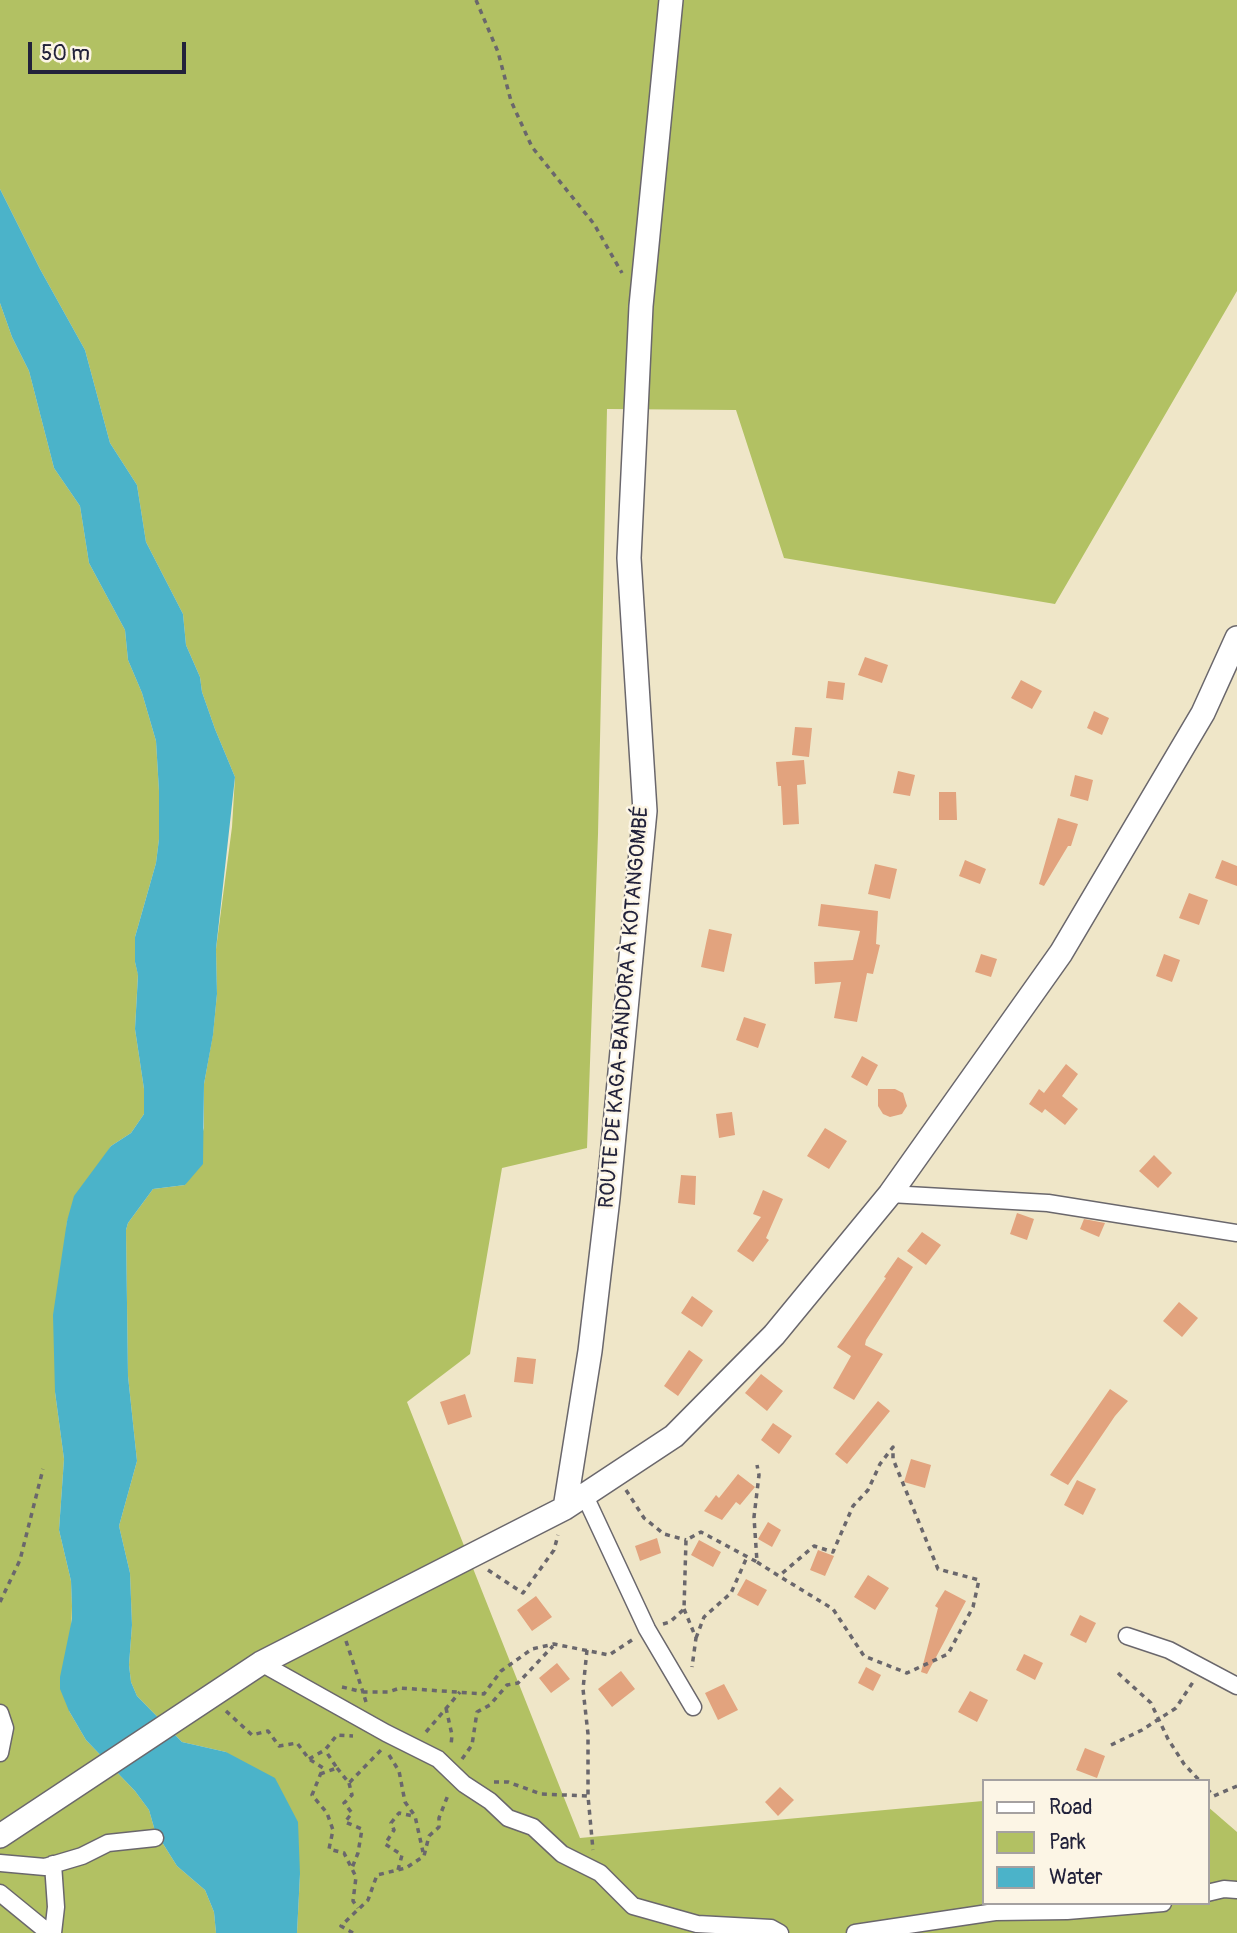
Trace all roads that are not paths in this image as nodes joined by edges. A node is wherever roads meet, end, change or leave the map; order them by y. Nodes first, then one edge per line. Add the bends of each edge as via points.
1 (671, 0) edge
2 (1237, 638) edge
3 (890, 1195) junction
4 (1237, 1233) edge
5 (584, 1494) junction
6 (565, 1508) junction
7 (1127, 1636) dead end
8 (261, 1662) junction
9 (1237, 1686) edge
10 (689, 1700) road end
11 (0, 1713) edge
12 (0, 1753) edge
13 (0, 1836) edge
14 (155, 1838) dead end
15 (0, 1863) edge
16 (53, 1864) junction
17 (1237, 1890) edge
18 (0, 1893) edge
19 (1209, 1893) edge
20 (1139, 1905) edge
21 (51, 1933) edge
22 (780, 1933) edge
23 (855, 1933) edge

1 - 6 main road, ROUTE DE KAGA-BANDORA À KOTANGOMBÉ via 641,306 628,558 646,811 608,1198
2 - 3 main road via 1203,713 1061,953
3 - 4 street via 1048,1203
3 - 5 main road via 774,1335 674,1436
5 - 6 main road
5 - 10 street via 647,1629
6 - 8 main road
7 - 9 street via 1169,1650
8 - 13 main road
8 - 22 street via 444,1763 508,1818 533,1827 562,1854 600,1874 633,1906 697,1924 771,1928
11 - 12 street via 5,1728
14 - 16 street via 108,1843
15 - 16 street
16 - 21 street via 56,1907
17 - 19 street
18 - 21 street
20 - 23 street via 995,1912

